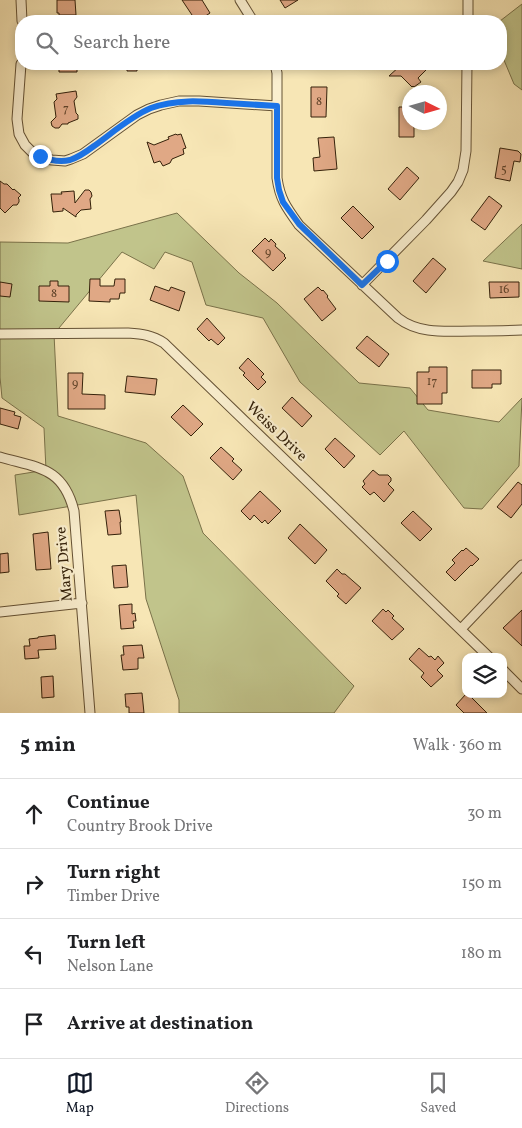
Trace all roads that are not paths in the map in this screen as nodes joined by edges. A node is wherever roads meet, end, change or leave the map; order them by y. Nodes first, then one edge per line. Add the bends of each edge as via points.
1 (21, 0) edge
2 (240, 0) edge
3 (468, 0) edge
4 (22, 15) edge
5 (250, 15) edge
6 (468, 15) edge
7 (21, 70) edge
8 (276, 70) edge
9 (467, 70) edge
10 (277, 106) junction
11 (362, 285) junction
12 (522, 330) edge
13 (0, 334) edge
14 (0, 457) edge
15 (522, 565) edge
16 (82, 603) junction
17 (0, 612) edge
18 (461, 629) junction
19 (485, 653) edge
20 (507, 674) edge
21 (522, 689) edge
22 (90, 713) edge

1 - 4 street
2 - 5 street
3 - 6 street
7 - 10 street via 18,134 29,150 52,160 71,160 83,154 137,115 161,105 198,101
8 - 10 street
9 - 11 street via 466,151 458,182
10 - 11 street via 277,178 283,202 299,224
11 - 12 street via 398,318 420,329 445,332
13 - 18 street, Weiss Drive via 128,333 147,334 158,339
14 - 16 street, Mary Drive via 52,474 66,487 74,511
15 - 18 street
16 - 17 street
16 - 22 street, Mary Drive
18 - 19 street, Weiss Drive
20 - 21 street

